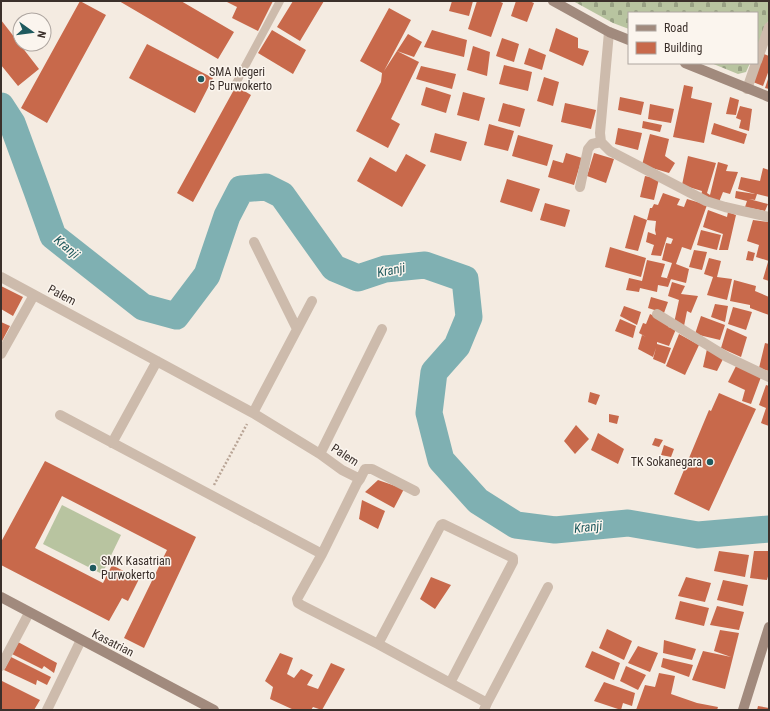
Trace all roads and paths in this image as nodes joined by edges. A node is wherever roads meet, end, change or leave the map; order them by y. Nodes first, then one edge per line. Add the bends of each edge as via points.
1 (280, 1) edge
2 (553, 1) edge
3 (769, 27) edge
4 (608, 32) junction
5 (628, 40) edge
6 (758, 59) edge
7 (687, 64) edge
8 (756, 64) edge
9 (234, 87) dead end
10 (747, 89) junction
11 (769, 97) edge
12 (601, 142) junction
13 (580, 186) dead end
14 (769, 217) edge
15 (254, 242) dead end
16 (1, 277) edge
17 (34, 295) junction
18 (312, 301) dead end
19 (657, 314) dead end
20 (297, 329) junction
21 (382, 329) dead end
22 (1, 354) edge
23 (157, 361) junction
24 (769, 377) edge
25 (253, 413) junction
26 (60, 415) dead end
27 (112, 443) junction
28 (320, 454) junction
29 (360, 479) junction
30 (415, 491) dead end
31 (209, 495) junction
32 (322, 554) junction
33 (548, 586) dead end
34 (1, 598) edge
35 (29, 613) junction
36 (769, 628) edge
37 (81, 640) junction
38 (378, 644) junction
39 (1, 666) edge
40 (450, 683) junction
41 (486, 707) edge
42 (47, 710) edge
43 (214, 710) edge
44 (743, 710) edge

1 - 9 lane
2 - 4 street
3 - 6 street
4 - 5 street
4 - 12 street
7 - 10 street
8 - 10 street
10 - 11 street
12 - 13 street via 592,144 588,149
12 - 14 street via 610,151 706,201
15 - 20 street
16 - 17 street, Palem
17 - 22 street
17 - 23 street, Palem
18 - 20 street
19 - 24 street via 727,357
20 - 25 street
21 - 28 street
23 - 25 street, Palem
23 - 27 street
25 - 28 street, Palem
25 - 31 path
26 - 27 street
27 - 31 street
28 - 29 street, Palem
29 - 30 street via 365,469 372,469
29 - 32 street, Palem
31 - 32 street
32 - 38 street, Palem via 297,599 298,603
33 - 41 street
34 - 35 street, Kasatrian
35 - 37 street, Kasatrian
35 - 39 street
36 - 44 street
37 - 42 street
37 - 43 street, Kasatrian
38 - 40 street, Palem
38 - 40 street via 442,524 513,558
40 - 41 street, Palem

